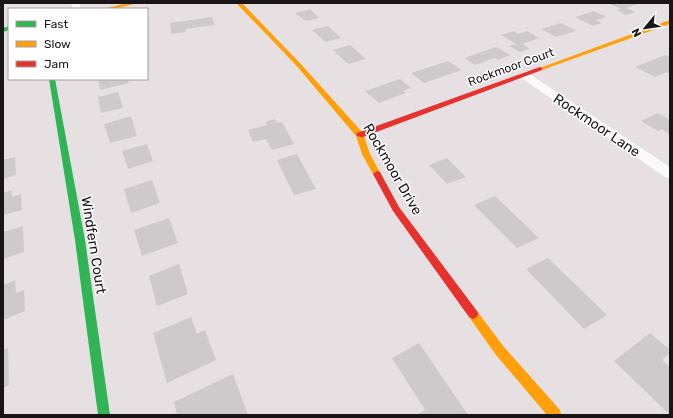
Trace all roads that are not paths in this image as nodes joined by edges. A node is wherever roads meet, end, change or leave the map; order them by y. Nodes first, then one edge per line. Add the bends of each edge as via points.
1 (135, 3) edge
2 (239, 3) edge
3 (111, 8) edge
4 (670, 22) edge
5 (524, 75) junction
6 (52, 80) edge
7 (360, 135) junction
8 (670, 174) edge
9 (104, 415) edge
10 (555, 415) edge

1 - 3 street
2 - 7 street, Rockmoor Drive via 297,63
4 - 5 street, Rockmoor Court
5 - 7 street, Rockmoor Court
5 - 8 street, Rockmoor Lane
6 - 9 street, Windfern Court via 80,240
7 - 10 street, Rockmoor Drive via 366,154 396,209 500,351

